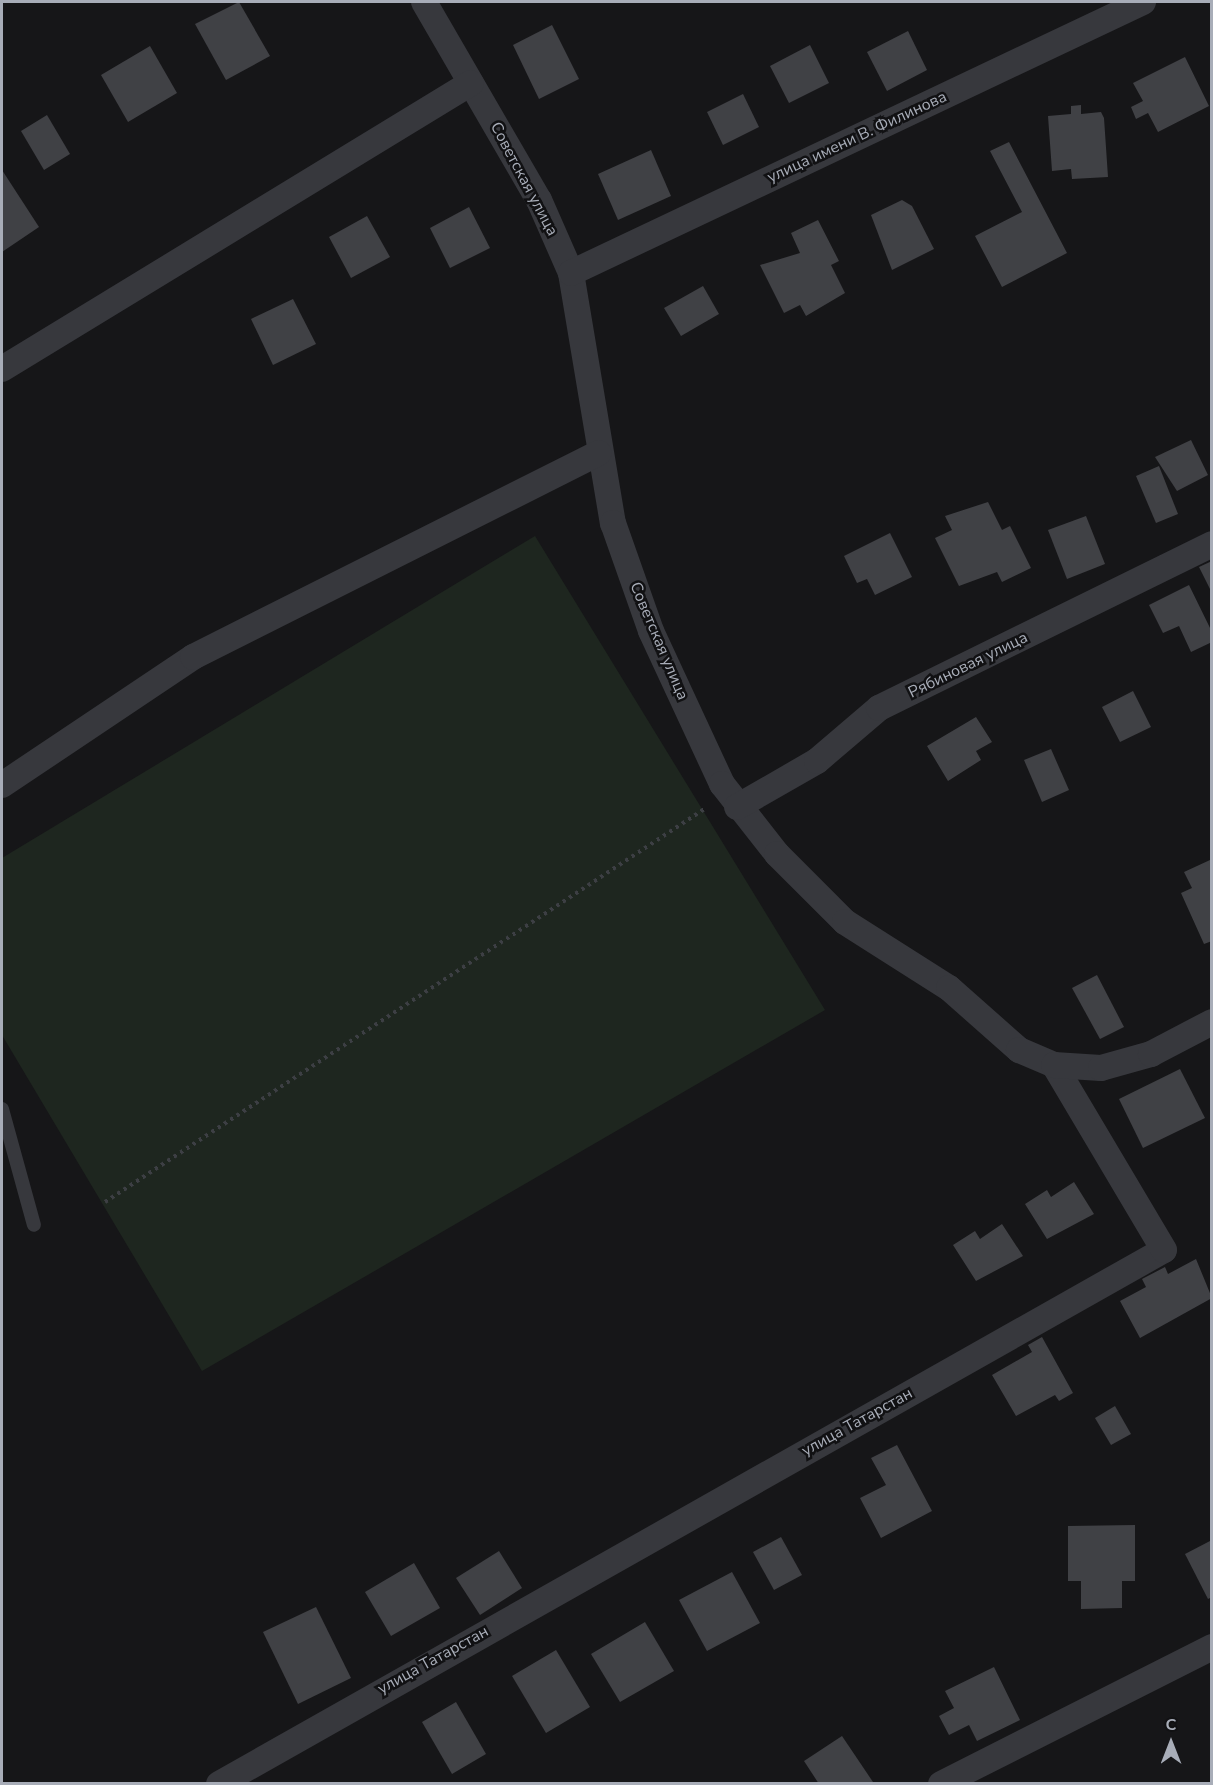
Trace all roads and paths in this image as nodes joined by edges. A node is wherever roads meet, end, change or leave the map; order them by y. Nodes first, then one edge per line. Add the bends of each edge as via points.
1 (424, 2) edge
2 (1143, 2) edge
3 (471, 83) junction
4 (571, 273) junction
5 (2, 369) edge
6 (599, 453) junction
7 (1212, 544) edge
8 (722, 783) junction
9 (2, 785) edge
10 (737, 807) junction
11 (1212, 1022) edge
12 (1054, 1065) junction
13 (2, 1109) edge
14 (105, 1202) dead end
15 (34, 1225) dead end
16 (1212, 1647) edge
17 (219, 1784) edge
18 (941, 1784) edge

1 - 3 street, Советская улица
2 - 4 street, улица имени В. Филинова
3 - 4 street, Советская улица via 539,200
3 - 5 street
4 - 6 street, Советская улица
6 - 8 street, Советская улица via 613,523 651,630
6 - 9 street via 193,657
7 - 10 street, Рябиновая улица via 879,708 817,761
8 - 10 street, Советская улица
8 - 14 path via 704,812
10 - 12 street, Советская улица via 846,922 949,988 1019,1050
11 - 12 street via 1151,1054 1101,1068
12 - 17 street, улица Татарстан via 1164,1250
13 - 15 lane
16 - 18 street

